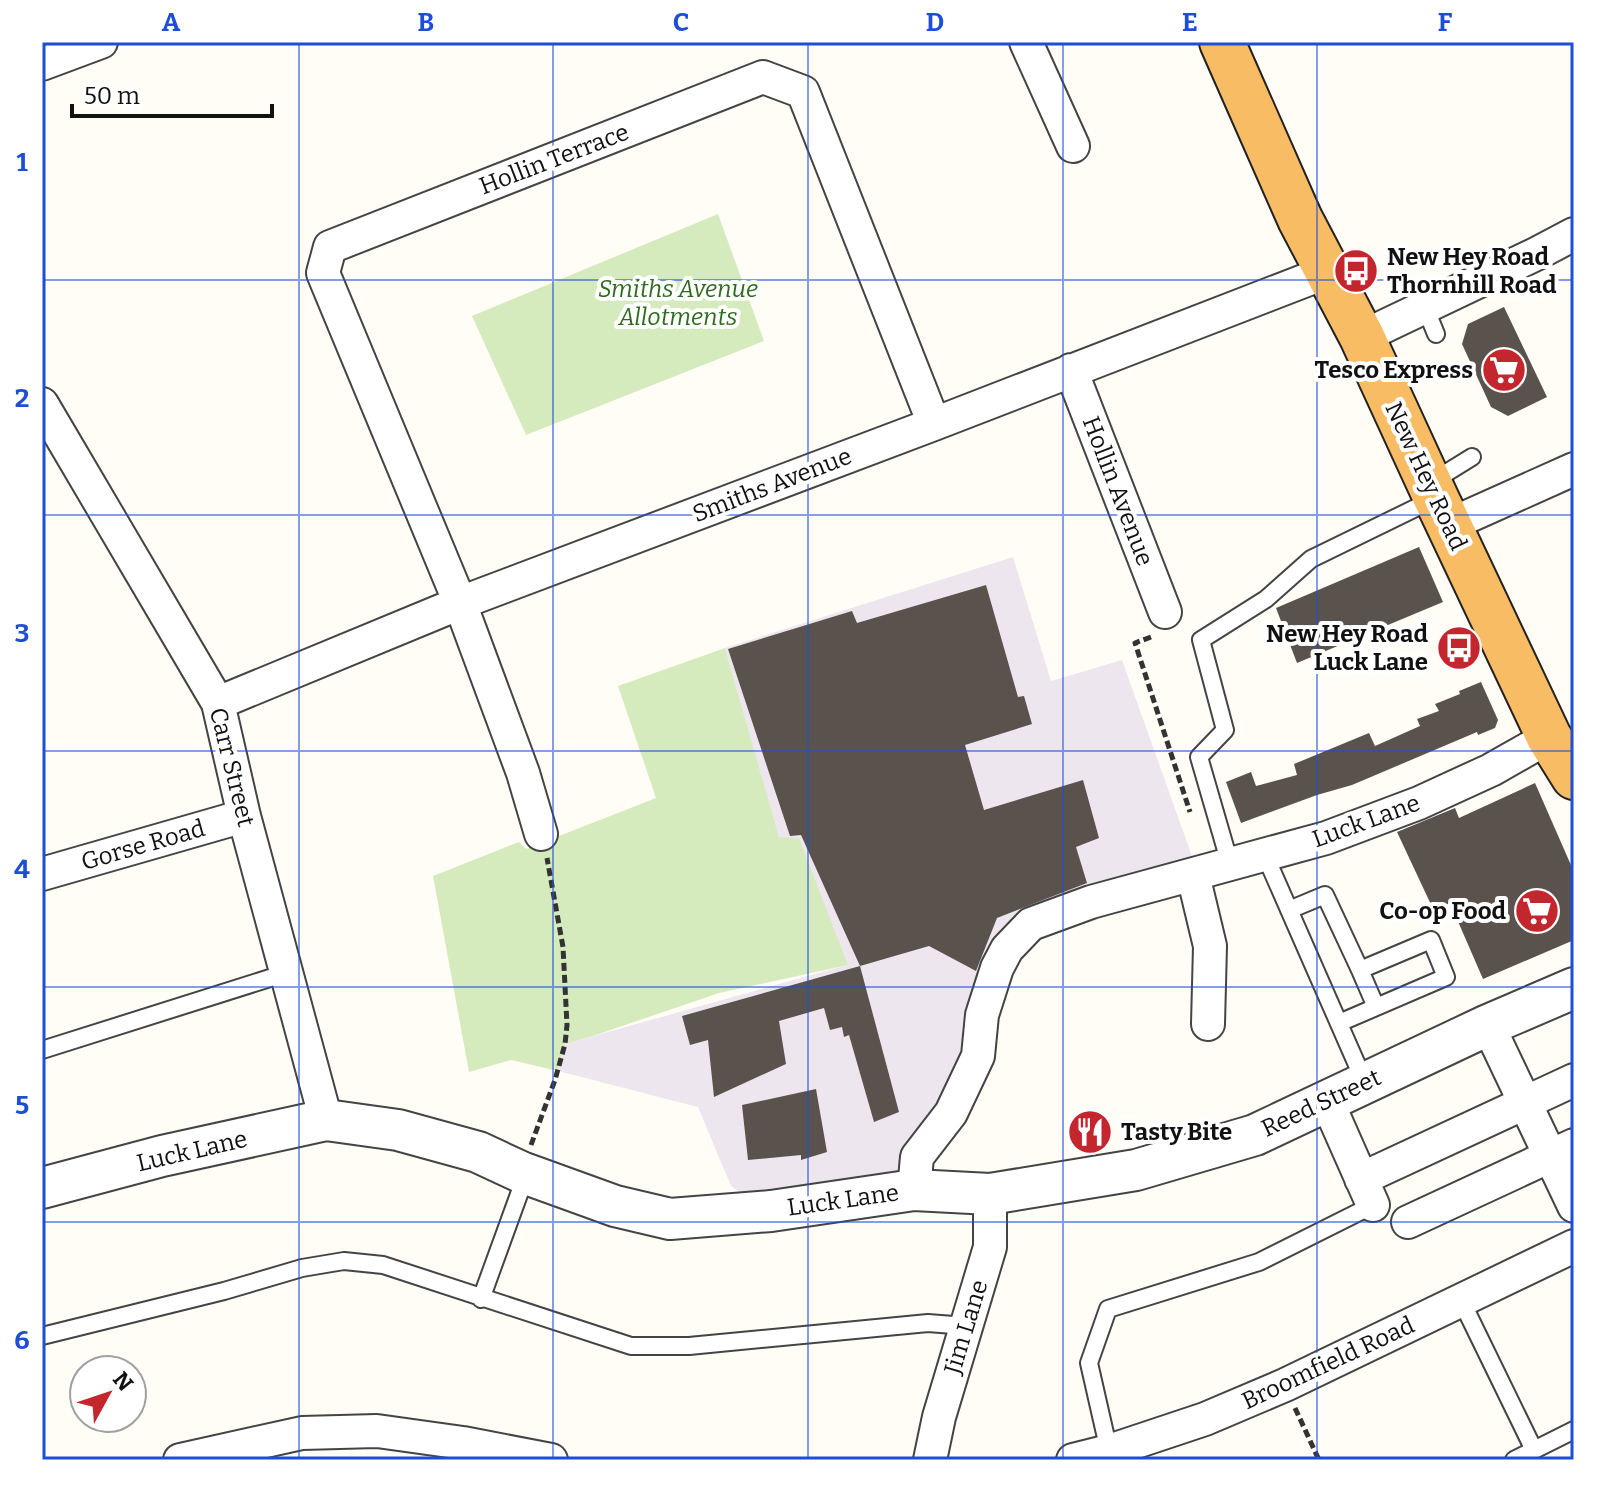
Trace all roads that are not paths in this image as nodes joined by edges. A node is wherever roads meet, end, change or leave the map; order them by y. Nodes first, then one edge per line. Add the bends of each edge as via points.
1 (101, 42) edge
2 (1026, 42) edge
3 (1222, 42) edge
4 (42, 64) edge
5 (1073, 146) dead end
6 (1574, 234) edge
7 (1327, 272) junction
8 (1362, 337) junction
9 (1071, 370) junction
10 (42, 404) edge
11 (934, 424) junction
12 (1472, 457) dead end
13 (1574, 469) edge
14 (1438, 502) junction
15 (460, 603) junction
16 (1165, 612) road end
17 (218, 703) junction
18 (1549, 737) junction
19 (1574, 777) edge
20 (244, 816) junction
21 (541, 834) road end
22 (1265, 855) junction
23 (1211, 870) junction
24 (42, 874) edge
25 (1289, 910) junction
26 (1360, 970) junction
27 (286, 973) junction
28 (1574, 988) edge
29 (1376, 1007) junction
30 (1339, 1023) junction
31 (1208, 1024) dead end
32 (1488, 1025) junction
33 (42, 1050) edge
34 (1574, 1080) edge
35 (1365, 1083) junction
36 (1327, 1101) junction
37 (1525, 1103) junction
38 (326, 1120) junction
39 (1562, 1150) edge
40 (523, 1173) junction
41 (42, 1188) edge
42 (914, 1190) junction
43 (1367, 1192) junction
44 (990, 1194) junction
45 (1574, 1206) edge
46 (1408, 1222) dead end
47 (1574, 1246) edge
48 (481, 1299) junction
49 (1461, 1300) junction
50 (966, 1326) junction
51 (42, 1336) edge
52 (1574, 1430) edge
53 (1534, 1450) junction
54 (1109, 1451) junction
55 (180, 1460) edge
56 (551, 1460) edge
57 (930, 1460) edge
58 (1073, 1460) edge
59 (1514, 1460) edge

1 - 4 street
2 - 5 street
3 - 7 highway, New Hey Road
6 - 8 street via 1431,321
7 - 8 highway, New Hey Road
7 - 9 street, Smiths Avenue
8 - 14 highway, New Hey Road
9 - 11 street, Smiths Avenue
9 - 16 street, Hollin Avenue
10 - 17 street, Carr Street
11 - 15 street, Smiths Avenue
11 - 15 street, Hollin Terrace via 803,92 763,77 330,247 323,273
12 - 14 lane
13 - 14 street
14 - 18 highway, New Hey Road
14 - 23 lane via 1311,559 1266,599 1201,640 1225,730 1199,757
15 - 17 street, Smiths Avenue
15 - 21 street
17 - 20 street, Carr Street
18 - 19 highway, New Hey Road
18 - 22 street, Luck Lane via 1419,803
20 - 24 street, Gorse Road
20 - 27 street, Carr Street
22 - 23 street, Luck Lane
22 - 25 lane
23 - 31 street
23 - 42 street, Luck Lane via 1155,875 1031,924 1007,949 982,1015 978,1056 951,1113 917,1157
25 - 26 lane via 1325,895
25 - 30 lane
26 - 29 lane
26 - 29 lane via 1431,940 1446,977
27 - 33 lane
27 - 38 street, Carr Street
28 - 32 street, Reed Street
29 - 30 lane
30 - 35 lane
32 - 35 street, Reed Street
32 - 37 street
34 - 37 street
35 - 36 street, Reed Street
36 - 43 street
36 - 44 street, Reed Street via 1255,1135 1136,1170
37 - 39 street
37 - 43 street
38 - 40 street, Luck Lane via 398,1130 478,1152
38 - 41 street, Luck Lane
39 - 45 street
39 - 46 street
40 - 42 street, Luck Lane via 615,1206 670,1219
40 - 48 lane
42 - 44 street, Reed Street
43 - 54 lane via 1259,1262 1108,1309 1089,1363
44 - 50 street, Jim Lane via 990,1247
47 - 49 street, Broomfield Road
48 - 50 lane via 631,1346 689,1346 928,1323
48 - 51 lane via 383,1265 344,1261
49 - 53 lane
49 - 54 street, Broomfield Road via 1285,1385
50 - 57 street, Jim Lane
52 - 53 lane
53 - 59 lane
54 - 58 street, Broomfield Road
55 - 56 street via 302,1433 377,1431

